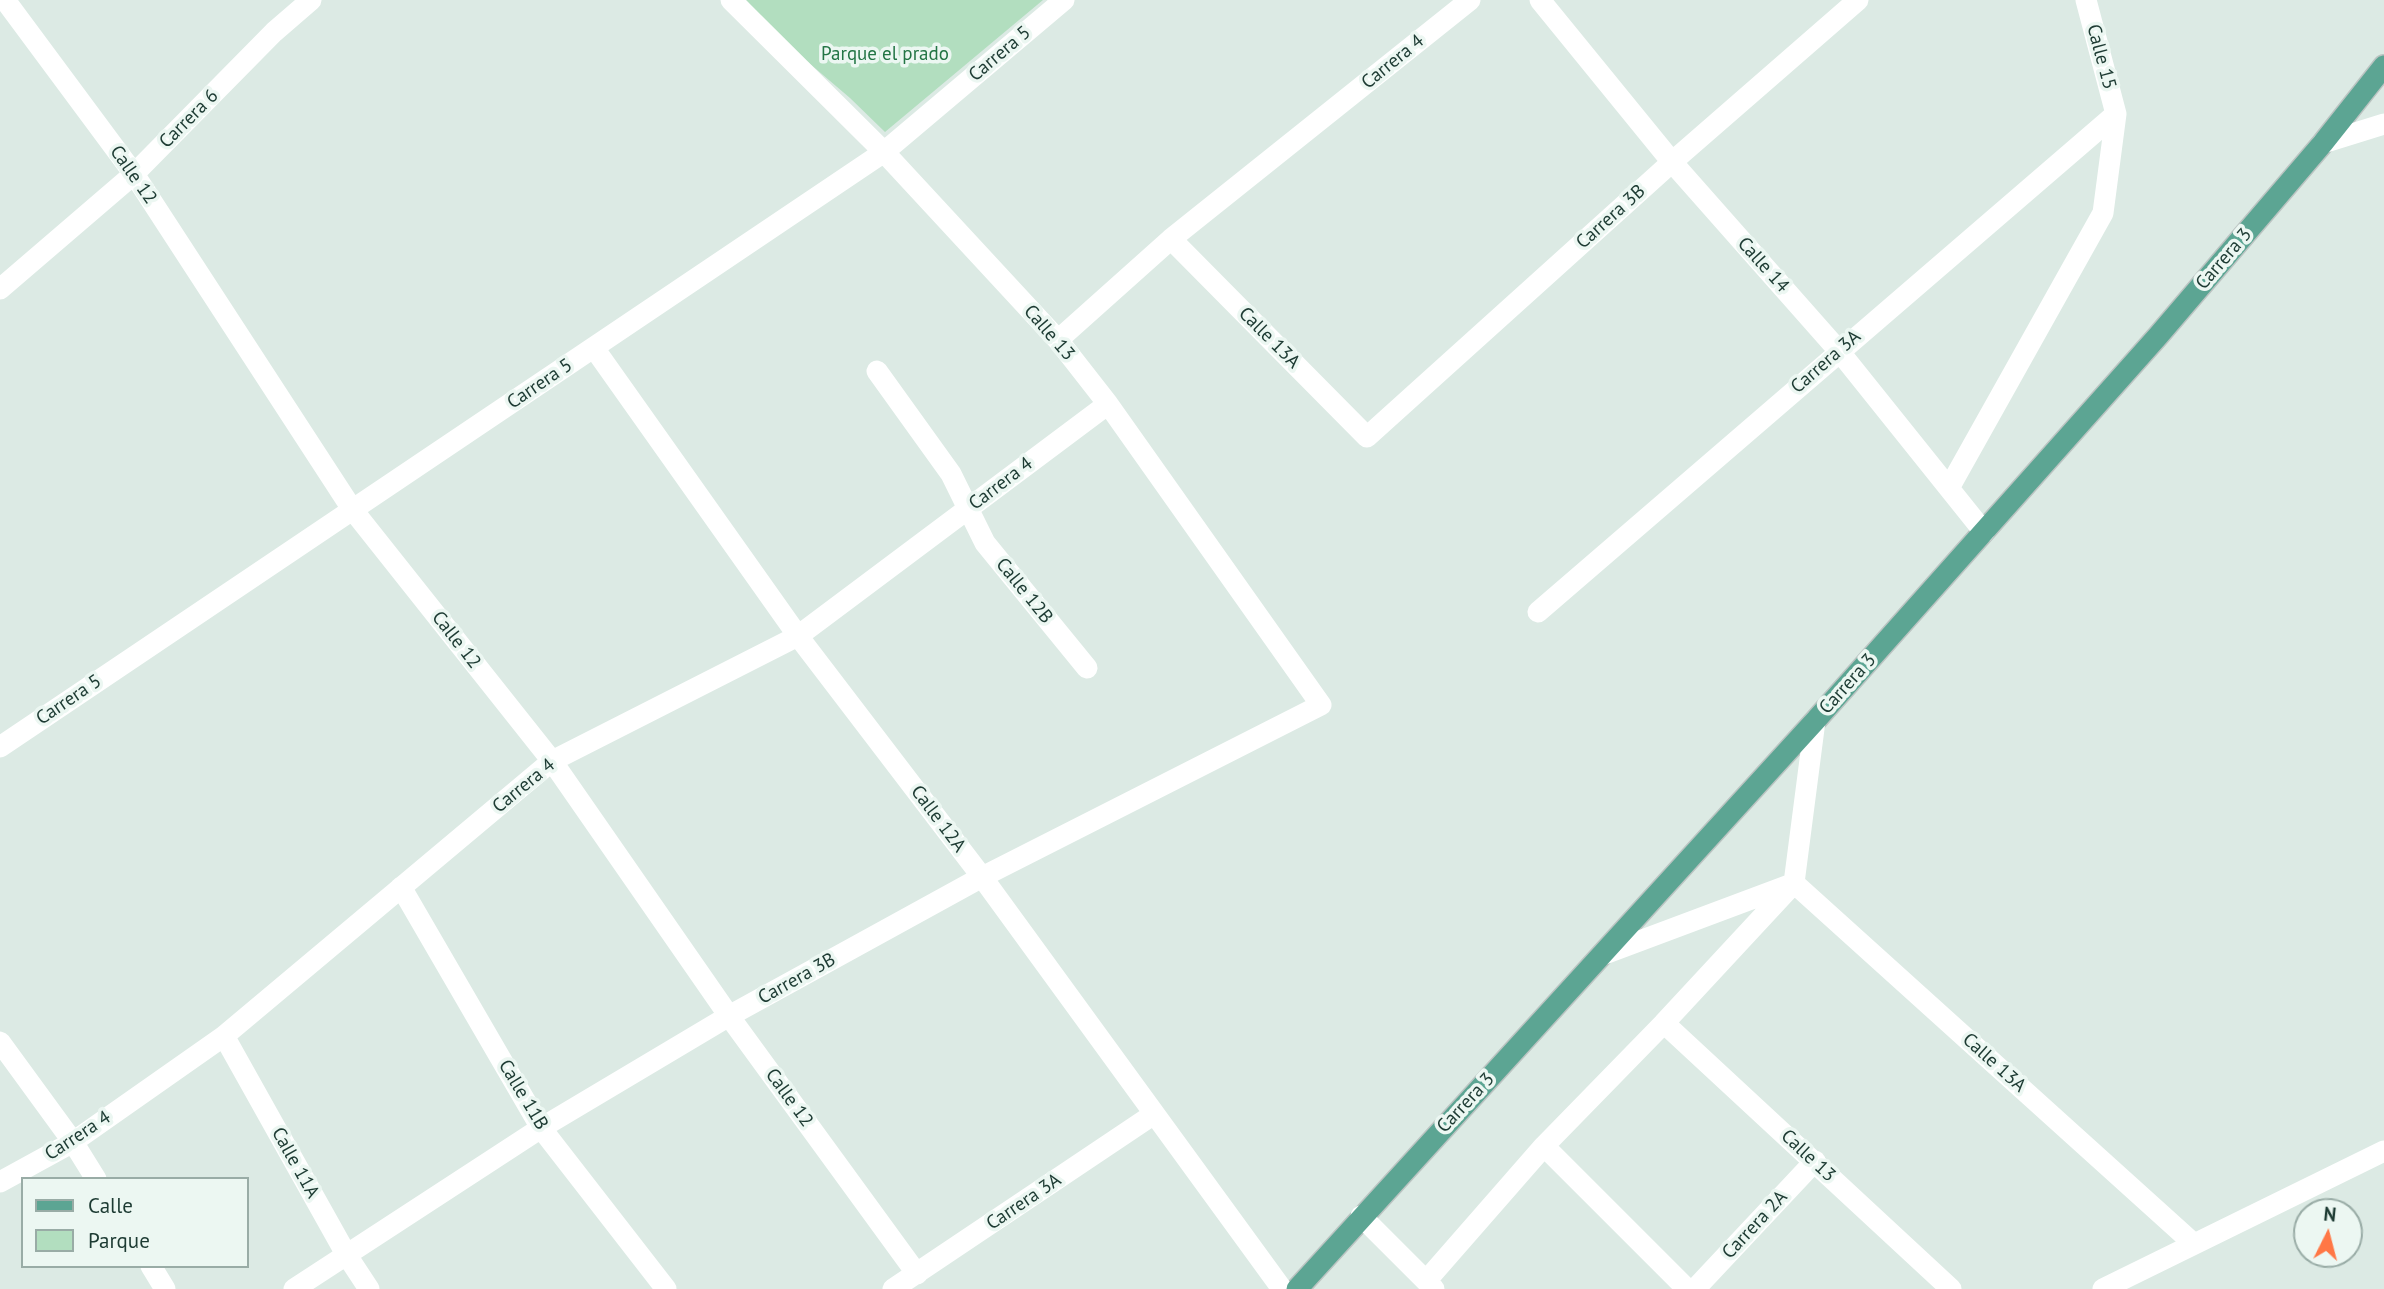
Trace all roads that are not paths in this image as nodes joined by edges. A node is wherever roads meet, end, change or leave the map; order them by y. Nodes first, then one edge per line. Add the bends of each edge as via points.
1 (5, 0) edge
2 (311, 0) edge
3 (730, 0) edge
4 (1064, 0) edge
5 (1470, 0) edge
6 (1540, 0) edge
7 (1858, 0) edge
8 (2086, 0) edge
9 (2384, 66) edge
10 (2116, 114) junction
11 (2384, 124) edge
12 (2323, 143) junction
13 (884, 152) junction
14 (1672, 162) junction
15 (134, 174) junction
16 (1171, 239) junction
17 (0, 289) edge
18 (1058, 340) junction
19 (594, 348) junction
20 (1839, 351) junction
21 (877, 371) dead end
22 (1108, 404) junction
23 (1367, 437) joint
24 (1949, 488) junction
25 (352, 509) junction
26 (967, 509) junction
27 (1983, 532) junction
28 (1538, 612) dead end
29 (798, 636) junction
30 (1087, 668) dead end
31 (1321, 705) joint
32 (1815, 721) junction
33 (0, 747) edge
34 (552, 761) junction
35 (982, 877) junction
36 (1794, 883) junction
37 (401, 887) junction
38 (1602, 955) junction
39 (729, 1016) junction
40 (1664, 1023) junction
41 (224, 1036) junction
42 (0, 1042) edge
43 (1154, 1114) junction
44 (541, 1128) junction
45 (72, 1142) junction
46 (1544, 1146) junction
47 (2384, 1151) edge
48 (1815, 1161) junction
49 (95, 1177) edge
50 (0, 1182) edge
51 (1361, 1216) junction
52 (2194, 1244) junction
53 (346, 1254) junction
54 (152, 1268) edge
55 (917, 1274) junction
56 (1430, 1285) edge
57 (165, 1289) edge
58 (294, 1289) edge
59 (369, 1289) edge
60 (666, 1289) edge
61 (893, 1289) edge
62 (1282, 1289) edge
63 (1297, 1289) edge
64 (1687, 1289) edge
65 (1695, 1289) edge
66 (1951, 1289) edge
67 (2102, 1289) edge

1 - 15 street, Calle 12
2 - 15 street, Carrera 6
3 - 13 street, Calle 13
4 - 13 street, Carrera 5
5 - 16 street, Carrera 4
6 - 14 street, Calle 14
7 - 14 street, Carrera 3B
8 - 10 street, Calle 15
9 - 12 main road, Carrera 3
10 - 20 street, Carrera 3A
10 - 24 street via 2103,213
11 - 12 street
12 - 27 main road, Carrera 3
13 - 18 street, Calle 13
13 - 19 street, Carrera 5
14 - 20 street, Calle 14
14 - 23 street, Carrera 3B
15 - 17 street, Carrera 6
15 - 25 street, Calle 12
16 - 18 street, Carrera 4
16 - 23 street, Calle 13A
18 - 22 street, Calle 13
19 - 25 street, Carrera 5
19 - 29 street, Calle 12A
20 - 24 street, Calle 14
20 - 28 street, Carrera 3A
21 - 26 street, Calle 12B via 951,474
22 - 26 street, Carrera 4
22 - 31 street, Calle 13
24 - 27 street, Calle 14
25 - 33 street, Carrera 5
25 - 34 street, Calle 12
26 - 29 street, Carrera 4
26 - 30 street, Calle 12B via 985,542
27 - 32 main road, Carrera 3
29 - 34 street, Carrera 4
29 - 35 street, Calle 12A
31 - 35 street, Carrera 3B
32 - 36 street
32 - 38 main road, Carrera 3
34 - 37 street, Carrera 4
34 - 39 street, Calle 12
35 - 39 street, Carrera 3B
35 - 43 street, Calle 12A
36 - 38 street
36 - 40 street
36 - 52 street, Calle 13A
37 - 41 street, Carrera 4
37 - 44 street, Calle 11B
38 - 51 main road, Carrera 3
39 - 44 street, Carrera 3B
39 - 55 street, Calle 12
40 - 46 street
40 - 48 street, Calle 13
41 - 45 street, Carrera 4
41 - 53 street, Calle 11A
42 - 45 street
43 - 55 street, Carrera 3A
43 - 62 street, Calle 12A
44 - 53 street, Carrera 3B
44 - 60 street, Calle 11B
45 - 49 street
45 - 50 street, Carrera 4
46 - 56 street
46 - 64 street
47 - 52 street
48 - 65 street, Carrera 2A
48 - 66 street, Calle 13
51 - 56 street
51 - 63 main road, Carrera 3
52 - 67 street
53 - 58 street, Carrera 3B
53 - 59 street, Calle 11A
54 - 57 street
55 - 61 street, Carrera 3A

